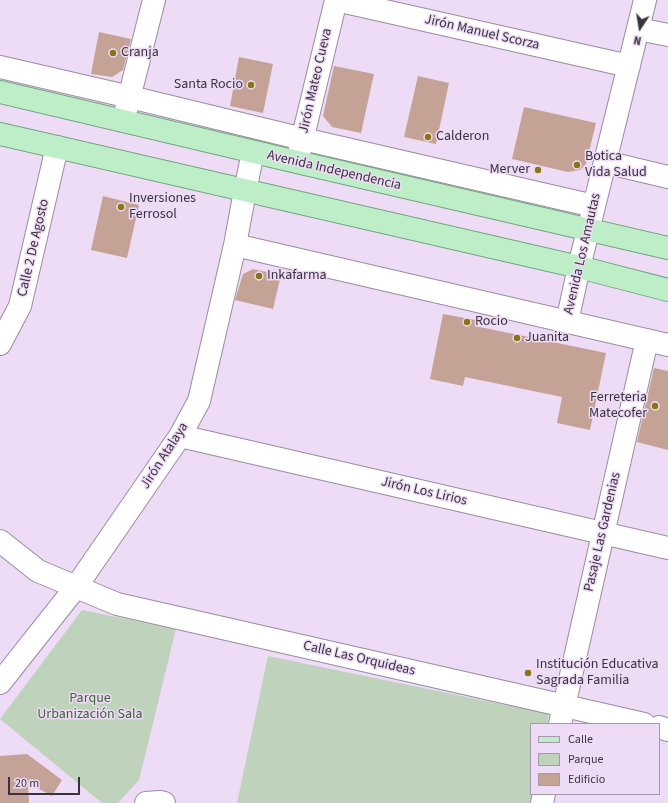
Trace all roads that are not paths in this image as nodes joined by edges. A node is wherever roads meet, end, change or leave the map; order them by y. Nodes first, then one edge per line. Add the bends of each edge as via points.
1 (154, 0) edge
2 (336, 0) edge
3 (645, 0) edge
4 (638, 29) junction
5 (668, 35) edge
6 (629, 66) junction
7 (0, 67) edge
8 (0, 92) edge
9 (130, 97) junction
10 (124, 121) junction
11 (0, 134) edge
12 (303, 139) junction
13 (57, 147) junction
14 (253, 152) junction
15 (297, 162) junction
16 (605, 162) junction
17 (668, 177) edge
18 (245, 190) junction
19 (594, 206) junction
20 (588, 229) junction
21 (235, 245) junction
22 (668, 248) edge
23 (579, 267) junction
24 (668, 290) edge
25 (567, 322) junction
26 (647, 340) junction
27 (0, 344) edge
28 (668, 345) edge
29 (180, 436) junction
30 (603, 534) junction
31 (0, 541) edge
32 (668, 548) edge
33 (76, 587) junction
34 (0, 683) edge
35 (562, 715) edge
36 (635, 723) edge
37 (146, 803) edge
38 (164, 803) edge

1 - 9 street
2 - 6 street, Jirón Manuel Scorza
2 - 12 street, Jirón Mateo Cueva
3 - 4 street, Avenida Los Amautas
4 - 5 street
4 - 6 street, Avenida Los Amautas
6 - 16 street, Avenida Los Amautas
7 - 9 street, Avenida Independencia
8 - 10 main road, Avenida Independencia
9 - 10 street
9 - 12 street, Avenida Independencia
10 - 14 main road, Avenida Independencia
11 - 13 main road
12 - 15 street, Jirón Mateo Cueva
12 - 19 street, Avenida Independencia
13 - 18 main road
13 - 27 street, Calle 2 De Agosto via 20,306
14 - 15 main road, Avenida Independencia
14 - 18 street, Jirón Atalaya
15 - 20 main road, Avenida Independencia
16 - 17 street
16 - 19 street, Avenida Los Amautas
18 - 21 street, Jirón Atalaya
18 - 23 main road
19 - 20 street, Avenida Los Amautas
20 - 22 main road, Avenida Independencia
20 - 23 street, Avenida Los Amautas
21 - 25 street
21 - 29 street, Jirón Atalaya via 199,401
23 - 24 main road
23 - 25 street, Avenida Los Amautas
25 - 26 street
26 - 28 street
26 - 30 street, Pasaje Las Gardenias
29 - 30 street, Jirón Los Lirios
29 - 33 street, Jirón Atalaya
30 - 32 street, Jirón Los Lirios
30 - 35 street, Pasaje Las Gardenias
31 - 33 street, Calle Las Orquideas via 38,571
33 - 34 street, Jirón Atalaya
33 - 35 street, Calle Las Orquideas via 117,604
35 - 36 street, Calle Las Orquideas
37 - 38 street

